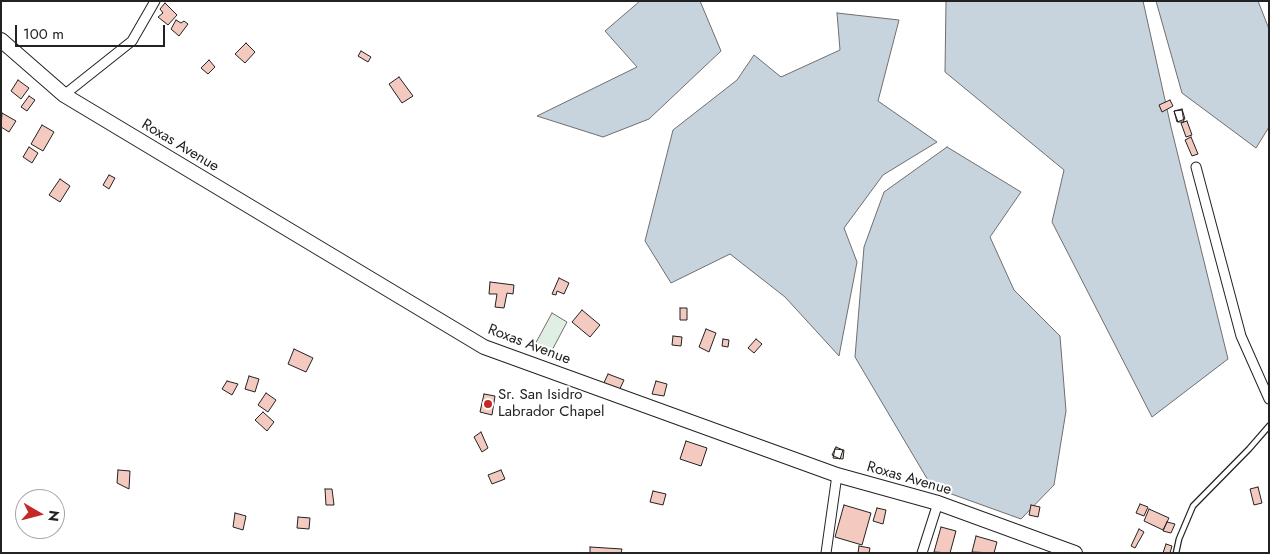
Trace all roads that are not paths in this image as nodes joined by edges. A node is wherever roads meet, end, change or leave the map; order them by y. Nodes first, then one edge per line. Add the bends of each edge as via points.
1 (155, 1) edge
2 (1, 40) edge
3 (64, 95) junction
4 (1196, 167) dead end
5 (1269, 399) edge
6 (1269, 426) edge
7 (837, 475) junction
8 (938, 503) junction
9 (826, 553) edge
10 (922, 553) edge
11 (1074, 553) edge
12 (1176, 553) edge

1 - 3 street via 132,41
2 - 3 main road, Roxas Avenue
3 - 7 main road, Roxas Avenue via 484,347
4 - 5 street via 1241,336
6 - 12 lane via 1193,506
7 - 8 main road, Roxas Avenue
7 - 9 street
8 - 10 street
8 - 11 main road, Roxas Avenue

